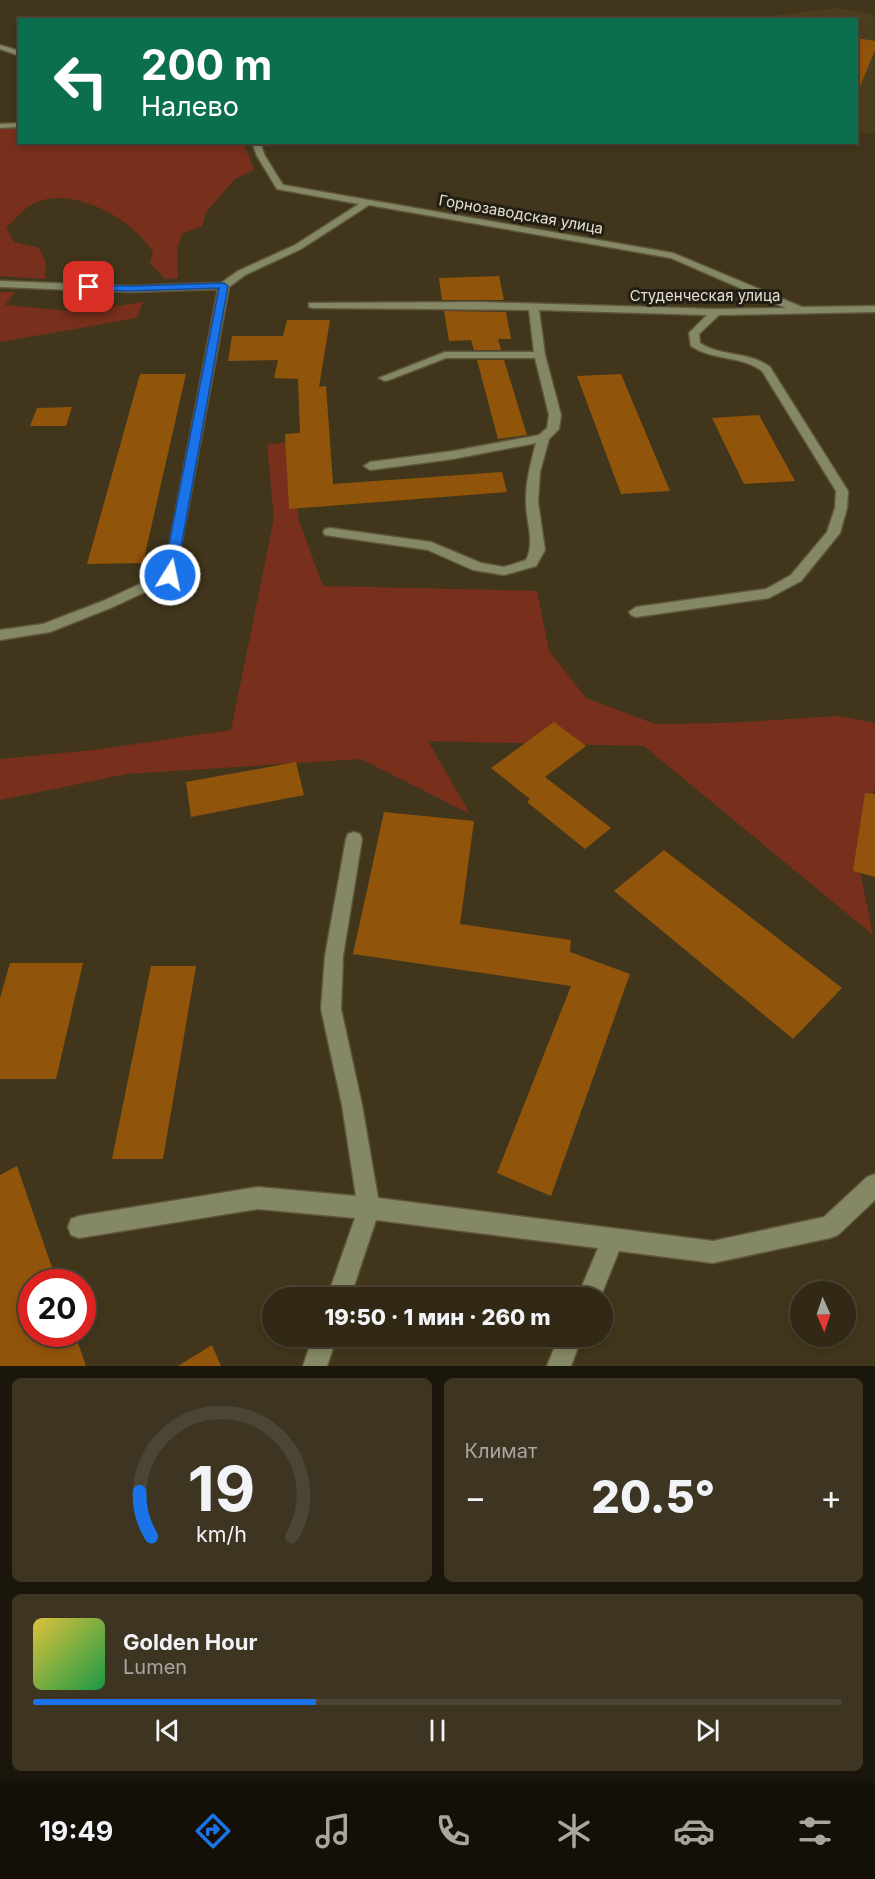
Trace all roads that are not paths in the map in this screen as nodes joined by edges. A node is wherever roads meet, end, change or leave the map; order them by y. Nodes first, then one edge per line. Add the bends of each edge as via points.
1 (0, 47) edge
2 (18, 53) edge
3 (18, 125) edge
4 (0, 126) edge
5 (257, 144) edge
6 (369, 202) junction
7 (0, 284) edge
8 (224, 286) junction
9 (313, 305) dead end
10 (534, 308) junction
11 (798, 309) junction
12 (875, 309) edge
13 (716, 312) junction
14 (540, 355) junction
15 (386, 378) dead end
16 (543, 438) junction
17 (370, 466) dead end
18 (330, 532) dead end
19 (636, 612) dead end
20 (0, 635) edge
21 (354, 839) dead end
22 (875, 1185) edge
23 (369, 1208) junction
24 (79, 1227) dead end
25 (613, 1240) junction
26 (342, 1287) edge
27 (593, 1287) edge
28 (321, 1347) edge
29 (567, 1347) edge
30 (315, 1366) edge
31 (559, 1366) edge

1 - 2 street
3 - 4 street
5 - 6 street, Горнозаводская улица via 280,187
6 - 8 street via 343,215 297,248 235,275
6 - 11 street, Горнозаводская улица via 673,256
7 - 8 street via 130,289
8 - 20 street via 170,575 45,630
9 - 10 street, Студенческая улица
10 - 13 street, Студенческая улица
10 - 14 street
11 - 12 street, Студенческая улица
11 - 13 street, Студенческая улица
13 - 19 street via 694,333 695,344 707,352 739,357 765,369 842,491 841,508 832,533 796,578 769,592
14 - 15 street via 445,355
14 - 16 street via 555,415 553,429
16 - 17 street
16 - 18 street via 534,472 532,502 538,550 531,563 504,571 478,567 431,546
21 - 23 street via 334,956 331,1009
22 - 25 street via 830,1227 712,1252
23 - 24 street via 258,1197
23 - 25 street
23 - 26 street
25 - 27 street
28 - 30 street
29 - 31 street

